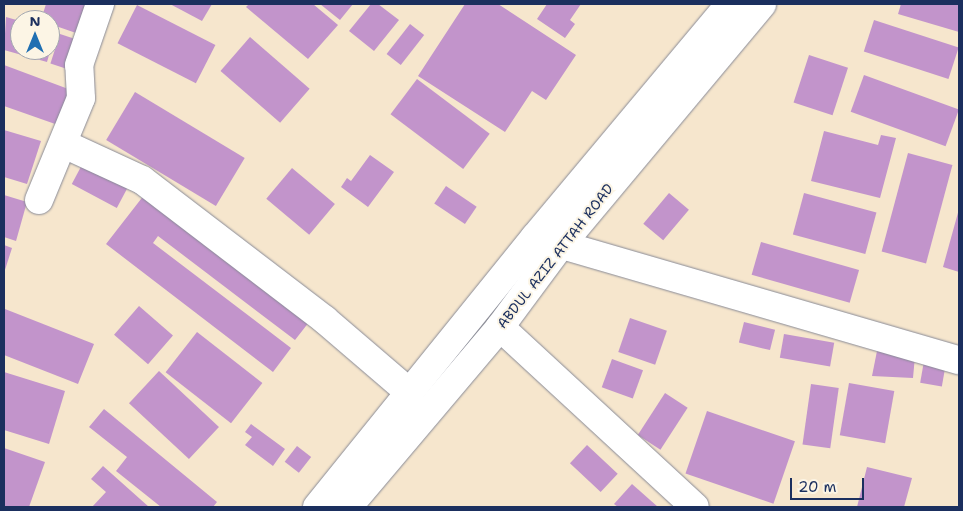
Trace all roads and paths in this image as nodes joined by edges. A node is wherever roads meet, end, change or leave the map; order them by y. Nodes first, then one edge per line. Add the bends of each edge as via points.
1 (100, 4) edge
2 (730, 4) edge
3 (762, 4) edge
4 (64, 144) junction
5 (39, 200) dead end
6 (548, 241) junction
7 (500, 327) junction
8 (959, 360) edge
9 (409, 392) junction
10 (317, 507) edge
11 (348, 507) edge
12 (695, 507) edge

1 - 4 main road via 79,65 81,98
2 - 6 main road, ABDUL AZIZ ATTAH ROAD
3 - 6 main road, ABDUL AZIZ ATTAH ROAD
4 - 5 main road
4 - 9 main road via 142,180 325,320
6 - 7 main road, ABDUL AZIZ ATTAH ROAD
6 - 8 main road
6 - 9 main road, ABDUL AZIZ ATTAH ROAD
7 - 11 main road, ABDUL AZIZ ATTAH ROAD
7 - 12 main road
9 - 10 main road, ABDUL AZIZ ATTAH ROAD

